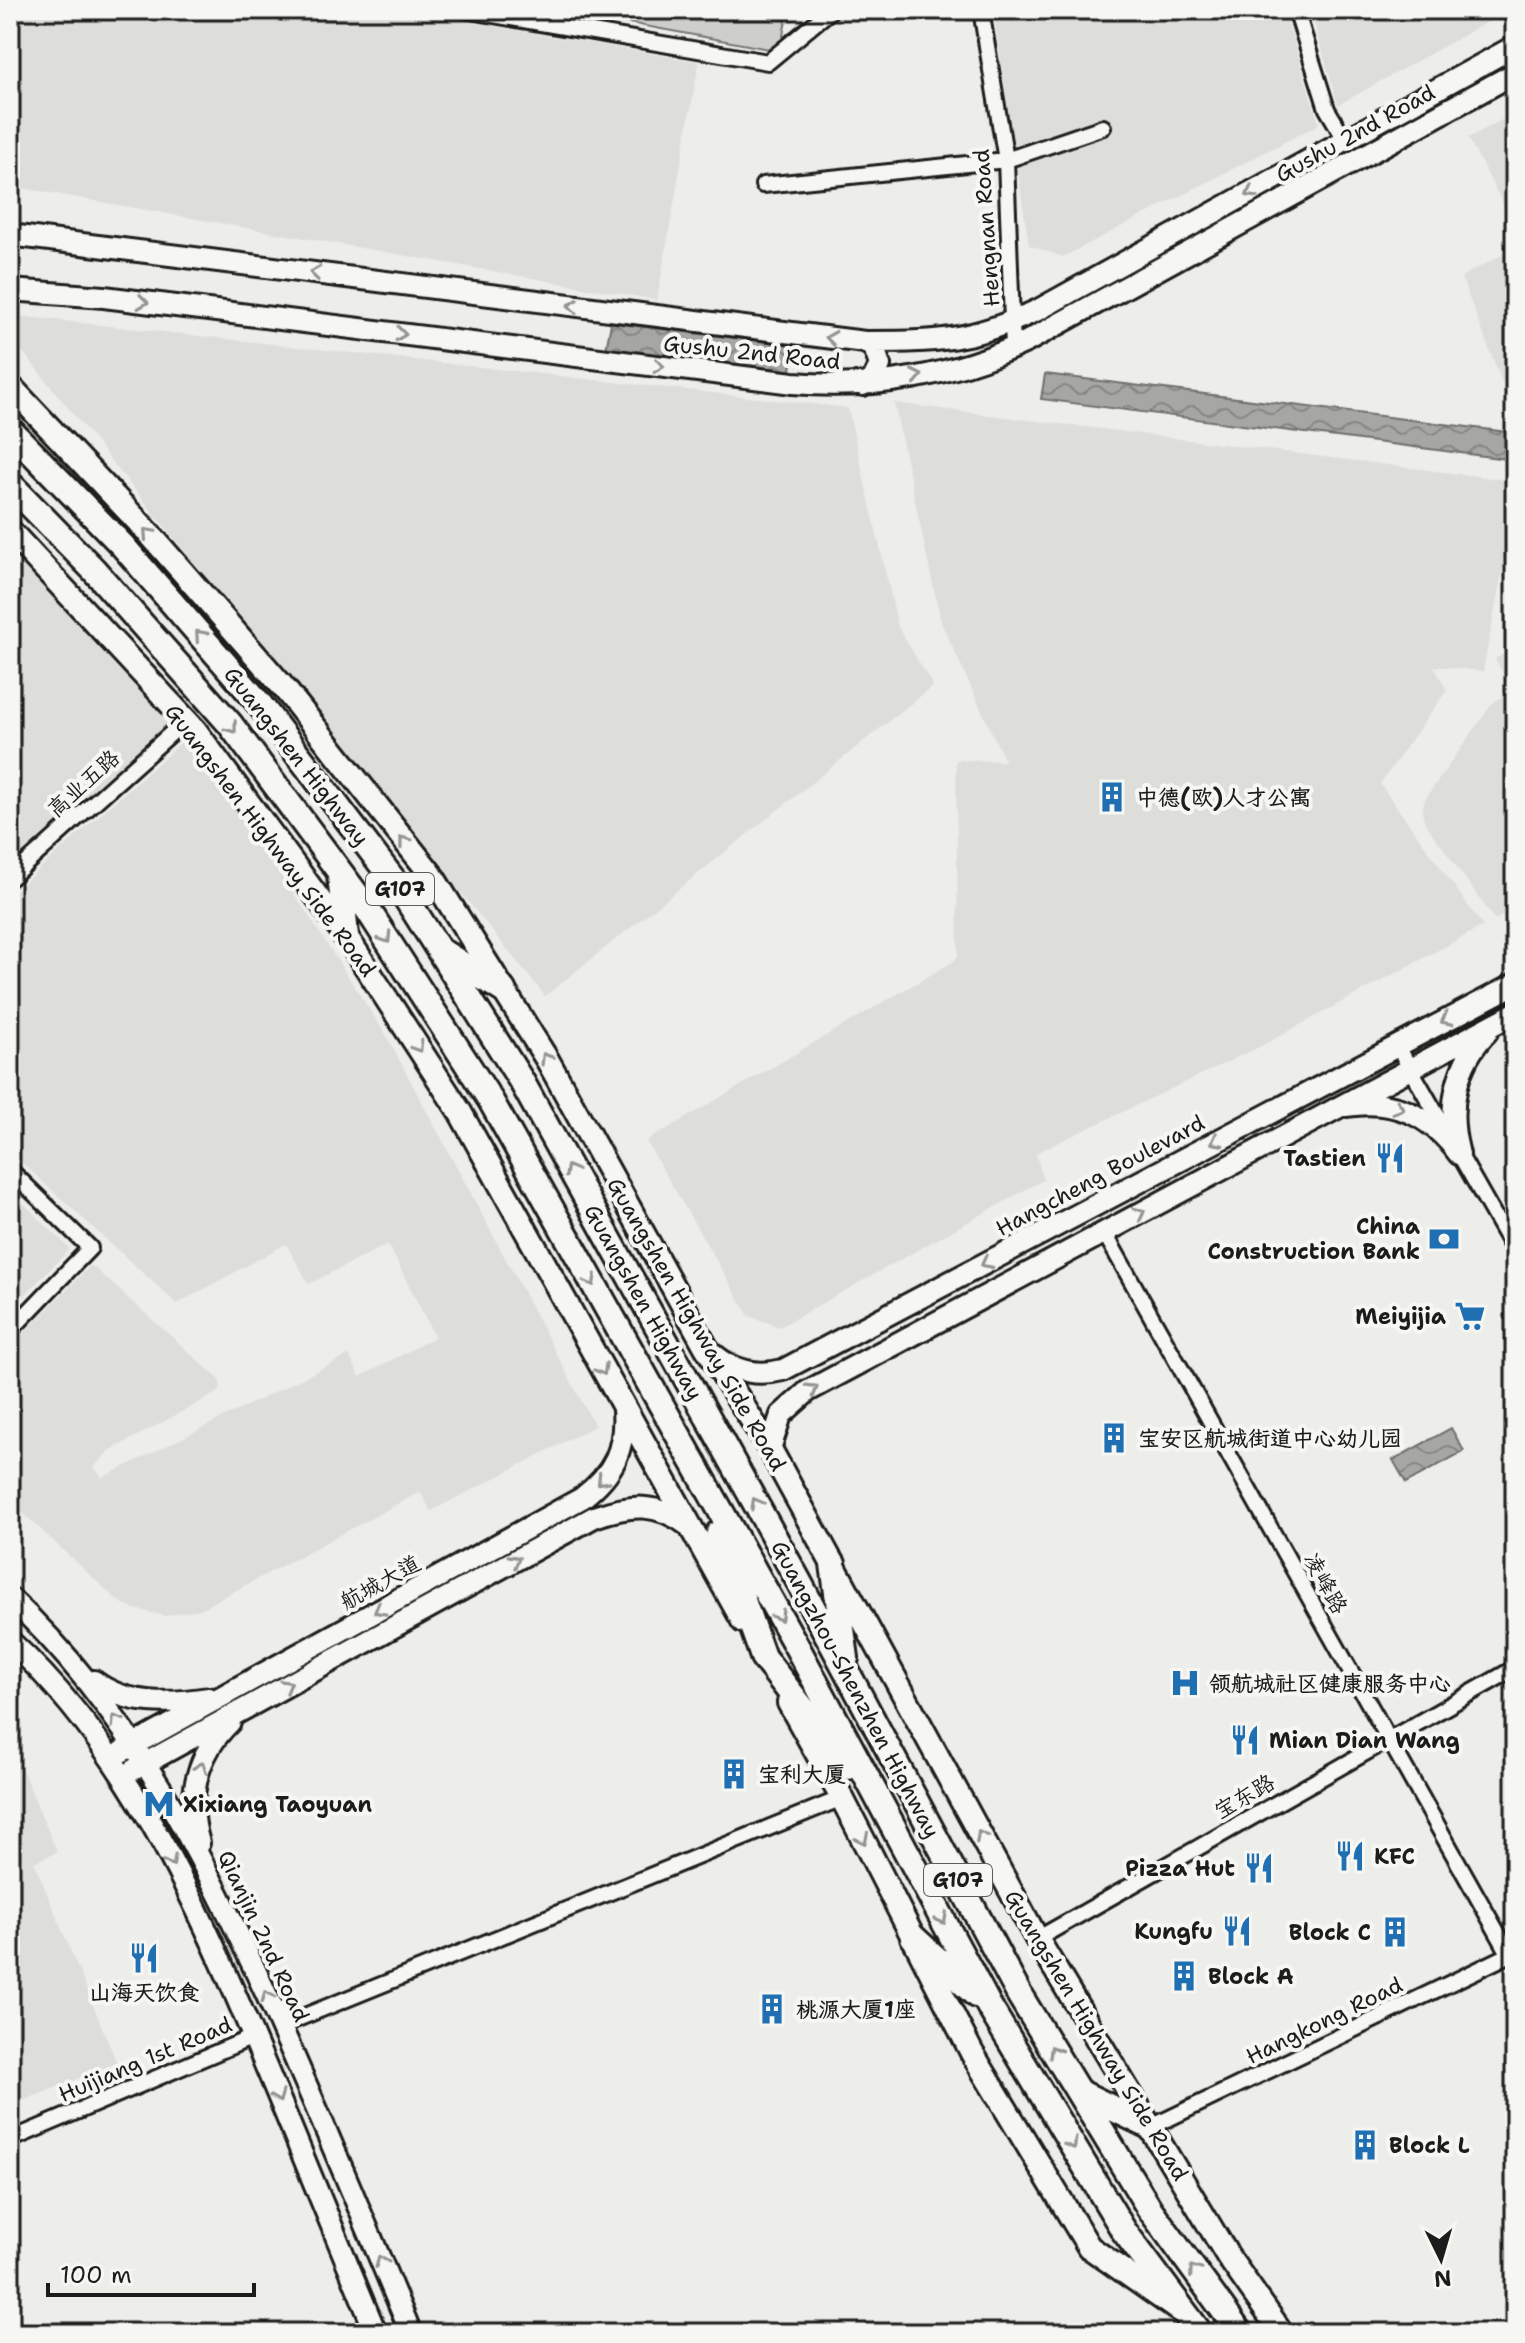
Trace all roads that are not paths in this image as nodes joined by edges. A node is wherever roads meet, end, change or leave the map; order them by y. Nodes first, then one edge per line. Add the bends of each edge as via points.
1 (464, 10) edge
2 (831, 10) edge
3 (981, 10) edge
4 (1296, 10) edge
5 (1515, 46) edge
6 (1515, 73) edge
7 (1103, 127) dead end
8 (1346, 141) junction
9 (1006, 160) junction
10 (763, 185) dead end
11 (10, 235) edge
12 (10, 244) edge
13 (107, 247) junction
14 (10, 280) edge
15 (10, 290) edge
16 (104, 297) junction
17 (1014, 321) junction
18 (865, 342) junction
19 (1013, 348) junction
20 (863, 385) junction
21 (10, 386) edge
22 (10, 430) edge
23 (10, 484) edge
24 (10, 531) edge
25 (186, 720) junction
26 (340, 872) junction
27 (10, 878) edge
28 (346, 936) junction
29 (438, 949) junction
30 (1515, 984) edge
31 (503, 990) junction
32 (1515, 1013) edge
33 (1494, 1024) junction
34 (1397, 1045) junction
35 (1409, 1068) junction
36 (1325, 1114) junction
37 (1459, 1154) junction
38 (10, 1170) edge
39 (1104, 1232) junction
40 (1515, 1252) edge
41 (877, 1321) junction
42 (10, 1331) edge
43 (891, 1346) junction
44 (706, 1347) junction
45 (623, 1408) junction
46 (770, 1449) junction
47 (696, 1470) junction
48 (689, 1526) junction
49 (833, 1564) junction
50 (10, 1598) edge
51 (10, 1641) edge
52 (763, 1657) junction
53 (1515, 1668) edge
54 (81, 1671) junction
55 (847, 1673) junction
56 (232, 1691) junction
57 (242, 1710) junction
58 (1389, 1739) junction
59 (133, 1746) junction
60 (110, 1759) junction
61 (144, 1764) junction
62 (121, 1777) junction
63 (842, 1798) junction
64 (892, 1825) junction
65 (208, 1870) junction
66 (913, 1937) junction
67 (1037, 1939) junction
68 (1512, 1953) edge
69 (989, 2006) junction
70 (280, 2026) junction
71 (253, 2037) junction
72 (1079, 2092) junction
73 (1151, 2127) junction
74 (10, 2140) edge
75 (1193, 2324) edge
76 (376, 2333) edge
77 (411, 2333) edge
78 (1240, 2333) edge
79 (1282, 2333) edge

1 - 2 street via 768,62
3 - 9 street, Hengnan Road
4 - 8 street via 1327,109
5 - 8 main road, Gushu 2nd Road
6 - 19 main road, Gushu 2nd Road
7 - 9 street
8 -> 17 main road, Gushu 2nd Road
9 - 10 street
9 - 17 street, Hengnan Road
11 - 13 main road, Gushu 2nd Road
12 - 13 main road
18 -> 13 main road, Gushu 2nd Road
14 - 16 main road
15 - 16 main road, Gushu 2nd Road
16 -> 20 main road, Gushu 2nd Road via 793,383
17 - 18 main road, Gushu 2nd Road via 949,341
17 - 19 street, Hengnan Road
18 - 20 main road via 874,348 880,365
20 -> 19 main road, Gushu 2nd Road via 947,370
31 -> 21 main road, Guangshen Highway Side Road via 431,874 284,688 147,531
29 -> 22 highway, Guangshen Highway / G107 via 401,890 258,702 123,546
23 -> 26 highway, Guangshen Highway / G107 via 230,724
24 - 25 main road, Guangshen Highway Side Road
25 - 27 street, 高业五路
25 - 28 main road, Guangshen Highway Side Road
26 - 28 highway
26 -> 47 highway, Guangzhou-Shenzhen Highway / G107 via 491,1101
28 -> 45 main road, Guangshen Highway Side Road via 460,1112
29 - 31 highway
55 -> 29 highway, Guangzhou-Shenzhen Highway / G107 via 522,1082
30 -> 34 main road, Hangcheng Boulevard
44 -> 31 main road, Guangshen Highway Side Road via 548,1061
32 - 33 main road
33 - 35 main road
33 - 37 main road via 1469,1055 1457,1084 1453,1114
34 - 35 street
34 -> 41 main road, Hangcheng Boulevard
35 - 36 main road
35 - 37 street
36 -> 37 main road via 1362,1103 1400,1107 1434,1125
39 -> 36 main road
37 - 40 street
38 - 42 street via 90,1248
39 - 43 main road
39 - 58 street, 凌峰路
41 - 43 main road via 870,1327 871,1341 878,1347
41 - 44 main road, Hangcheng Boulevard via 770,1373 741,1371
46 -> 43 main road via 773,1432 791,1403
44 - 46 main road, Guangshen Highway Side Road
45 - 48 main road, Guangshen Highway Side Road
45 -> 56 main road, 航城大道 via 621,1451 600,1484 582,1498
46 - 49 main road, Guangshen Highway Side Road
47 - 52 highway
47 -> 64 highway, Guangzhou-Shenzhen Highway / G107
48 - 52 main road, Guangshen Highway Side Road
57 -> 48 main road, 航城大道 via 594,1517 637,1505 672,1513
49 - 55 highway
67 -> 49 main road, Guangshen Highway Side Road
50 - 54 main road, Qianjin 2nd Road
51 - 60 main road via 81,1715
52 - 63 main road, Guangshen Highway Side Road
52 - 64 highway
53 - 58 street, 宝东路
54 - 56 main road via 102,1688 145,1700 190,1701
59 -> 54 main road, Qianjin 2nd Road
72 -> 55 highway, Guangzhou-Shenzhen Highway / G107 via 1020,1996
56 - 59 main road, 航城大道
57 - 61 main road, 航城大道
65 -> 57 main road via 193,1813 196,1781 208,1749
58 - 67 street, 宝东路
58 - 68 street, 凌峰路
59 - 60 main road, 航城大道
59 - 61 main road, Qianjin 2nd Road
60 - 62 main road
61 - 62 main road, 航城大道
61 - 65 main road, Qianjin 2nd Road
62 -> 71 main road via 183,1884
63 -> 66 main road, Guangshen Highway Side Road
63 - 70 street
64 -> 69 highway, Guangzhou-Shenzhen Highway / G107
70 -> 65 main road, Qianjin 2nd Road
66 - 69 highway
66 - 75 main road, Guangshen Highway Side Road via 972,2053 1089,2247
67 - 73 main road, Guangshen Highway Side Road
68 - 73 street, Hangkong Road
69 -> 75 highway, Guangzhou-Shenzhen Highway / G107 via 1124,2231
77 -> 70 main road, Qianjin 2nd Road
71 - 74 street, Huijiang 1st Road
71 -> 76 main road
72 - 73 highway
78 -> 72 highway, Guangzhou-Shenzhen Highway / G107 via 1149,2208
73 - 79 main road, Guangshen Highway Side Road via 1229,2258

